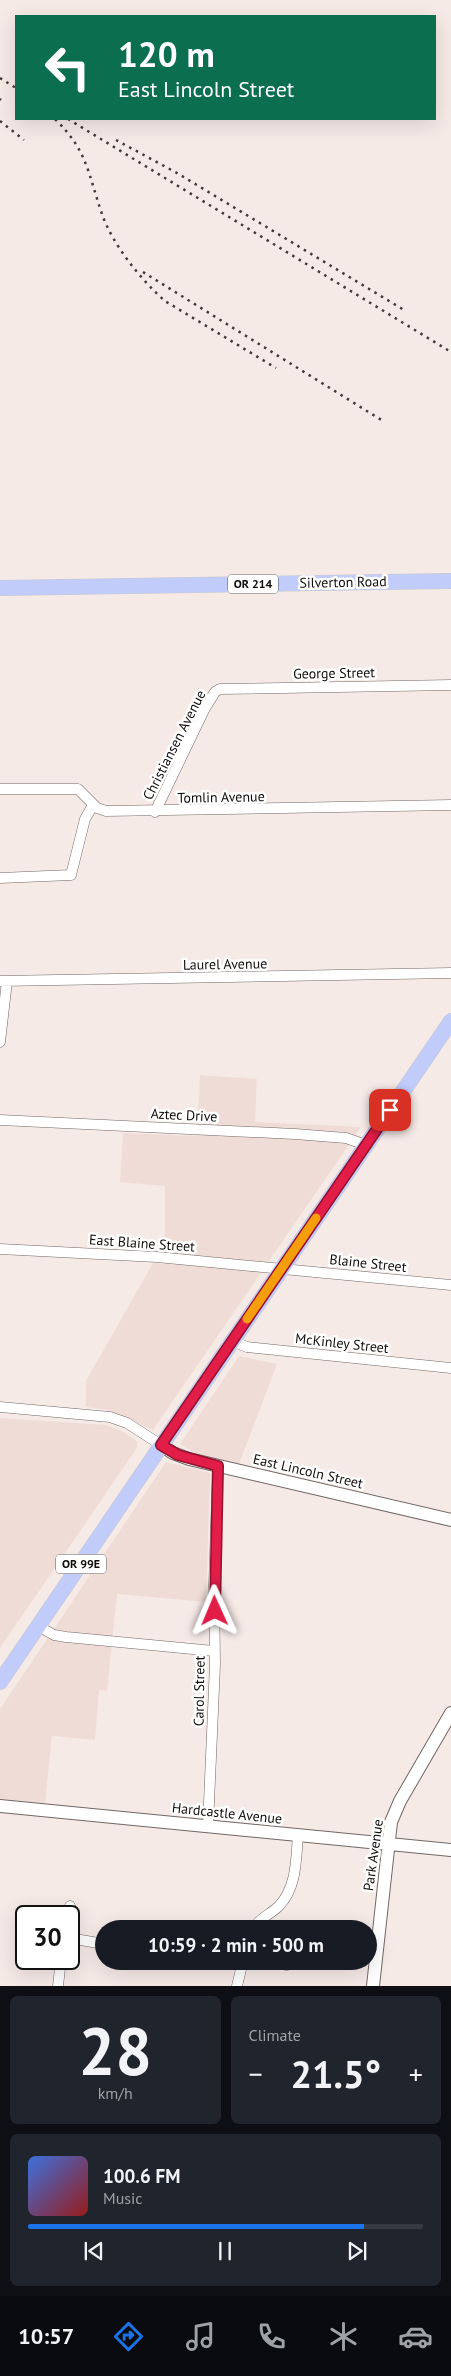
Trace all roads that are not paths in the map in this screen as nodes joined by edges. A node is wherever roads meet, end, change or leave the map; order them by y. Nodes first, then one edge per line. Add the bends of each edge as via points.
1 (451, 581) edge
2 (0, 588) edge
3 (451, 685) edge
4 (217, 690) joint
5 (0, 789) edge
6 (93, 805) junction
7 (451, 806) edge
8 (155, 812) junction
9 (0, 878) edge
10 (451, 973) edge
11 (4, 981) edge
12 (451, 1021) edge
13 (0, 1042) edge
14 (0, 1120) edge
15 (366, 1145) junction
16 (0, 1249) edge
17 (282, 1268) junction
18 (451, 1285) edge
19 (232, 1342) junction
20 (451, 1368) edge
21 (0, 1407) edge
22 (161, 1445) junction
23 (218, 1466) junction
24 (451, 1520) edge
25 (38, 1626) junction
26 (214, 1650) junction
27 (0, 1682) edge
28 (451, 1713) edge
29 (0, 1806) edge
30 (208, 1826) junction
31 (298, 1835) junction
32 (387, 1844) junction
33 (451, 1850) edge
34 (261, 1920) edge
35 (80, 1940) edge
36 (95, 1942) edge
37 (60, 1970) edge
38 (241, 1970) edge
39 (58, 1986) edge
40 (237, 1986) edge
41 (373, 1986) edge

1 - 2 main road, Silverton Road / OR 214
3 - 4 street, George Street
4 - 8 street, Christiansen Avenue via 205,708
5 - 6 street, Tomlin Avenue via 78,789
6 - 8 street, Tomlin Avenue via 106,811
6 - 9 street via 85,819 71,875
7 - 8 street, Tomlin Avenue
10 - 11 street, Laurel Avenue
11 - 13 street
12 - 15 main road, OR 99E
14 - 15 street, Aztec Drive via 295,1134 346,1138
15 - 17 main road, OR 99E
16 - 17 street, East Blaine Street via 156,1257
17 - 18 street, Blaine Street
17 - 19 main road, OR 99E
19 - 20 street, McKinley Street via 247,1347
19 - 22 main road, OR 99E
21 - 22 street via 110,1417 127,1423
22 - 23 street, East Lincoln Street via 178,1455
22 - 25 main road, OR 99E
23 - 24 street, East Lincoln Street
23 - 26 street, Carol Street
25 - 26 street via 54,1635
25 - 27 main road, OR 99E
26 - 30 street, Carol Street
28 - 32 street, Park Avenue via 395,1810
29 - 30 street, Hardcastle Avenue
30 - 31 street, Hardcastle Avenue
31 - 32 street, Hardcastle Avenue
31 - 34 street via 290,1890 278,1908
32 - 33 street, Hardcastle Avenue
32 - 41 street, Park Avenue
35 - 36 street
37 - 39 street
38 - 40 street

